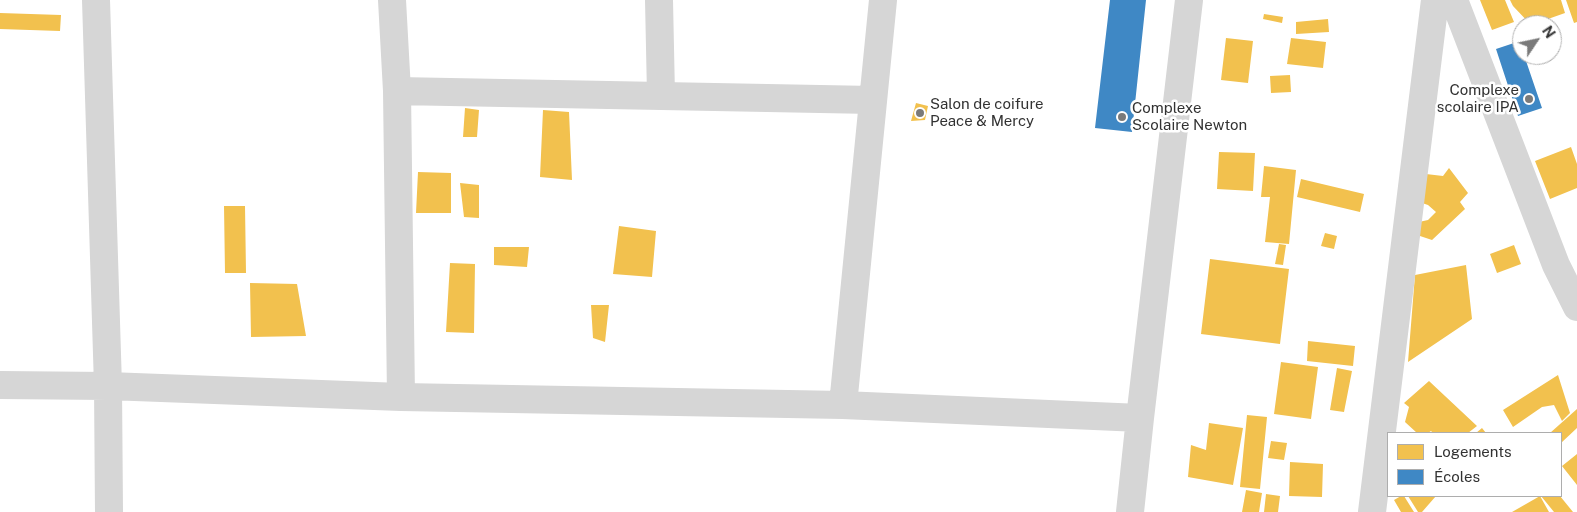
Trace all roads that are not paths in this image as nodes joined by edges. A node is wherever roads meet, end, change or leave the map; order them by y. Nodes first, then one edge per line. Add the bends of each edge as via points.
1 (96, 0) edge
2 (392, 0) edge
3 (659, 0) edge
4 (883, 0) edge
5 (1189, 0) edge
6 (1435, 0) edge
7 (1454, 0) edge
8 (397, 91) junction
9 (661, 95) junction
10 (873, 100) junction
11 (1577, 307) edge
12 (0, 385) edge
13 (108, 386) junction
14 (401, 397) junction
15 (843, 405) junction
16 (1140, 418) junction
17 (109, 512) edge
18 (1130, 512) edge
19 (1372, 512) edge

1 - 13 street
2 - 8 street
3 - 9 street
4 - 10 street
5 - 16 street
6 - 19 street
7 - 11 street via 1556,265
8 - 9 street
8 - 14 street
9 - 10 street
10 - 15 street
12 - 13 street
13 - 14 street
13 - 17 street
14 - 15 street
15 - 16 street
16 - 18 street

